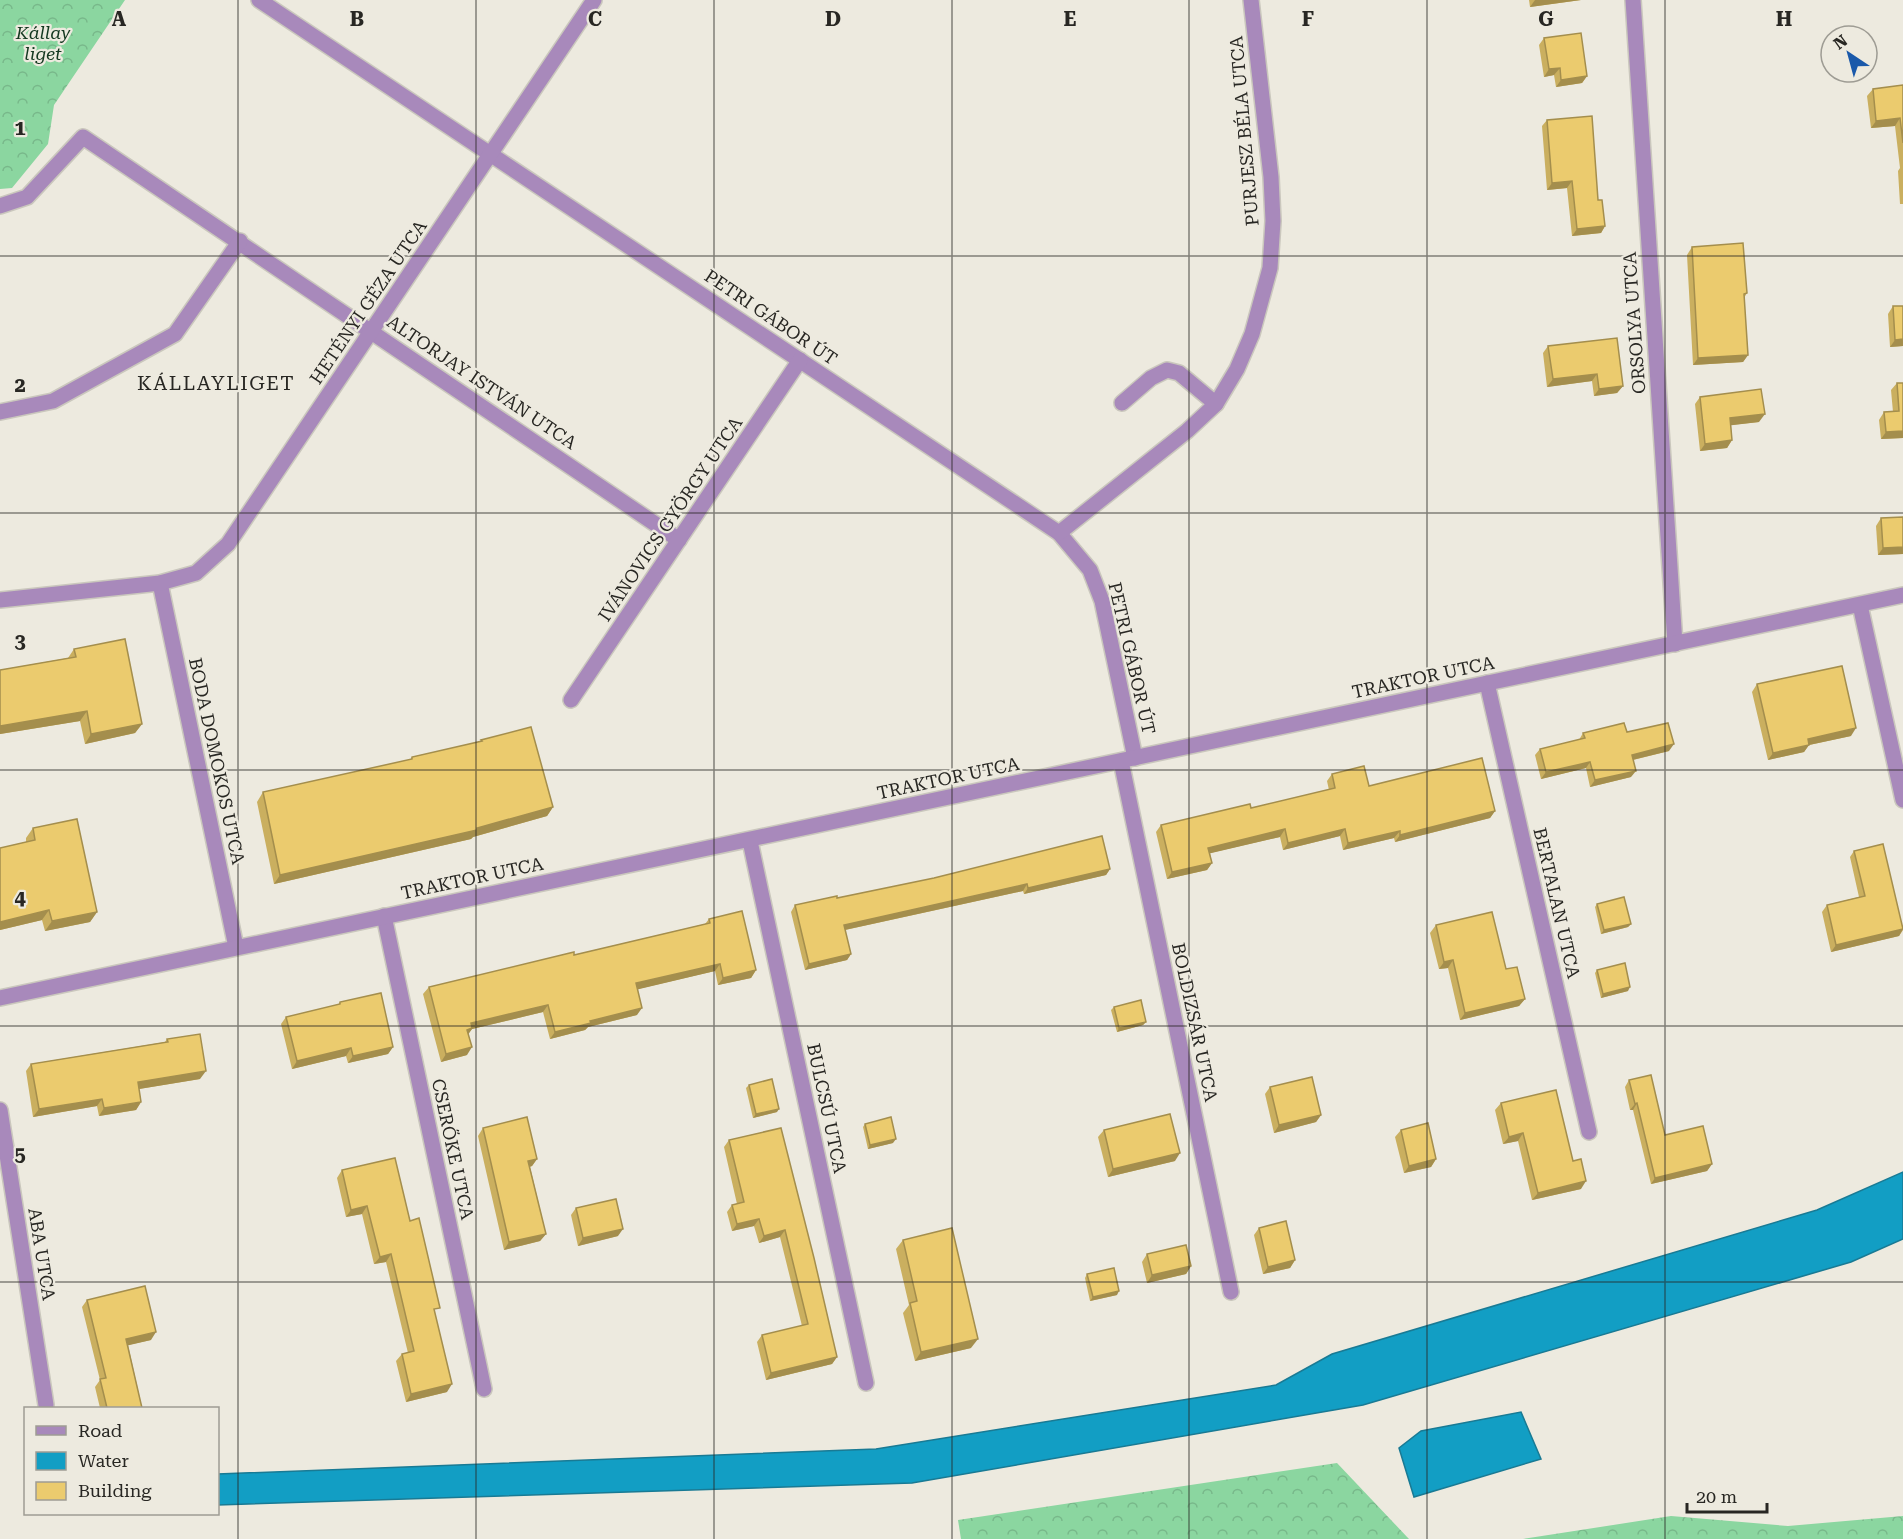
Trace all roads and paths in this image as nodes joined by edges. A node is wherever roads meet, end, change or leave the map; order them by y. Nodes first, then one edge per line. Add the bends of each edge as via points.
1 (259, 0) edge
2 (594, 0) edge
3 (1251, 0) edge
4 (1633, 0) edge
5 (491, 154) junction
6 (0, 206) edge
7 (240, 241) junction
8 (372, 331) junction
9 (800, 360) junction
10 (1122, 403) dead end
11 (1216, 404) junction
12 (0, 412) edge
13 (1059, 533) junction
14 (679, 540) junction
15 (160, 583) junction
16 (1903, 596) edge
17 (0, 600) edge
18 (1860, 605) junction
19 (1675, 644) junction
20 (1488, 683) junction
21 (571, 700) dead end
22 (1128, 760) junction
23 (1903, 800) edge
24 (750, 841) junction
25 (384, 916) junction
26 (236, 947) junction
27 (0, 998) edge
28 (0, 1110) edge
29 (1589, 1132) dead end
30 (1231, 1292) dead end
31 (866, 1383) dead end
32 (484, 1389) dead end
33 (46, 1405) dead end

1 - 5 street, PETRI GÁBOR ÚT
2 - 5 street, HETÉNYI GÉZA UTCA
3 - 11 street, PURJESZ BÉLA UTCA via 1271,177 1270,268 1252,334
4 - 19 street, ORSOLYA UTCA
5 - 8 street, HETÉNYI GÉZA UTCA
5 - 9 street, PETRI GÁBOR ÚT
6 - 7 street, ALTORJAY ISTVÁN UTCA via 27,197 83,137
7 - 8 street, ALTORJAY ISTVÁN UTCA
7 - 12 street via 175,333 53,401
8 - 14 street, ALTORJAY ISTVÁN UTCA
8 - 15 street, HETÉNYI GÉZA UTCA via 228,544 196,573
9 - 13 street, PETRI GÁBOR ÚT
9 - 14 street, IVÁNOVICS GYÖRGY UTCA
10 - 11 street via 1151,378 1167,370 1179,373
11 - 13 street, PURJESZ BÉLA UTCA via 1188,431
13 - 22 street, PETRI GÁBOR ÚT via 1090,570 1102,601
14 - 21 street, IVÁNOVICS GYÖRGY UTCA
15 - 17 street, HETÉNYI GÉZA UTCA
15 - 26 street, BODA DOMOKOS UTCA
16 - 18 street, TRAKTOR UTCA
18 - 19 street, TRAKTOR UTCA
18 - 23 street
19 - 20 street, TRAKTOR UTCA
20 - 22 street, TRAKTOR UTCA
20 - 29 street, BERTALAN UTCA
22 - 24 street, TRAKTOR UTCA
22 - 30 street, BOLDIZSÁR UTCA
24 - 25 street, TRAKTOR UTCA
24 - 31 street, BULCSÚ UTCA
25 - 26 street, TRAKTOR UTCA
25 - 32 street, CSERŐKE UTCA
26 - 27 street, TRAKTOR UTCA
28 - 33 street, ABA UTCA

